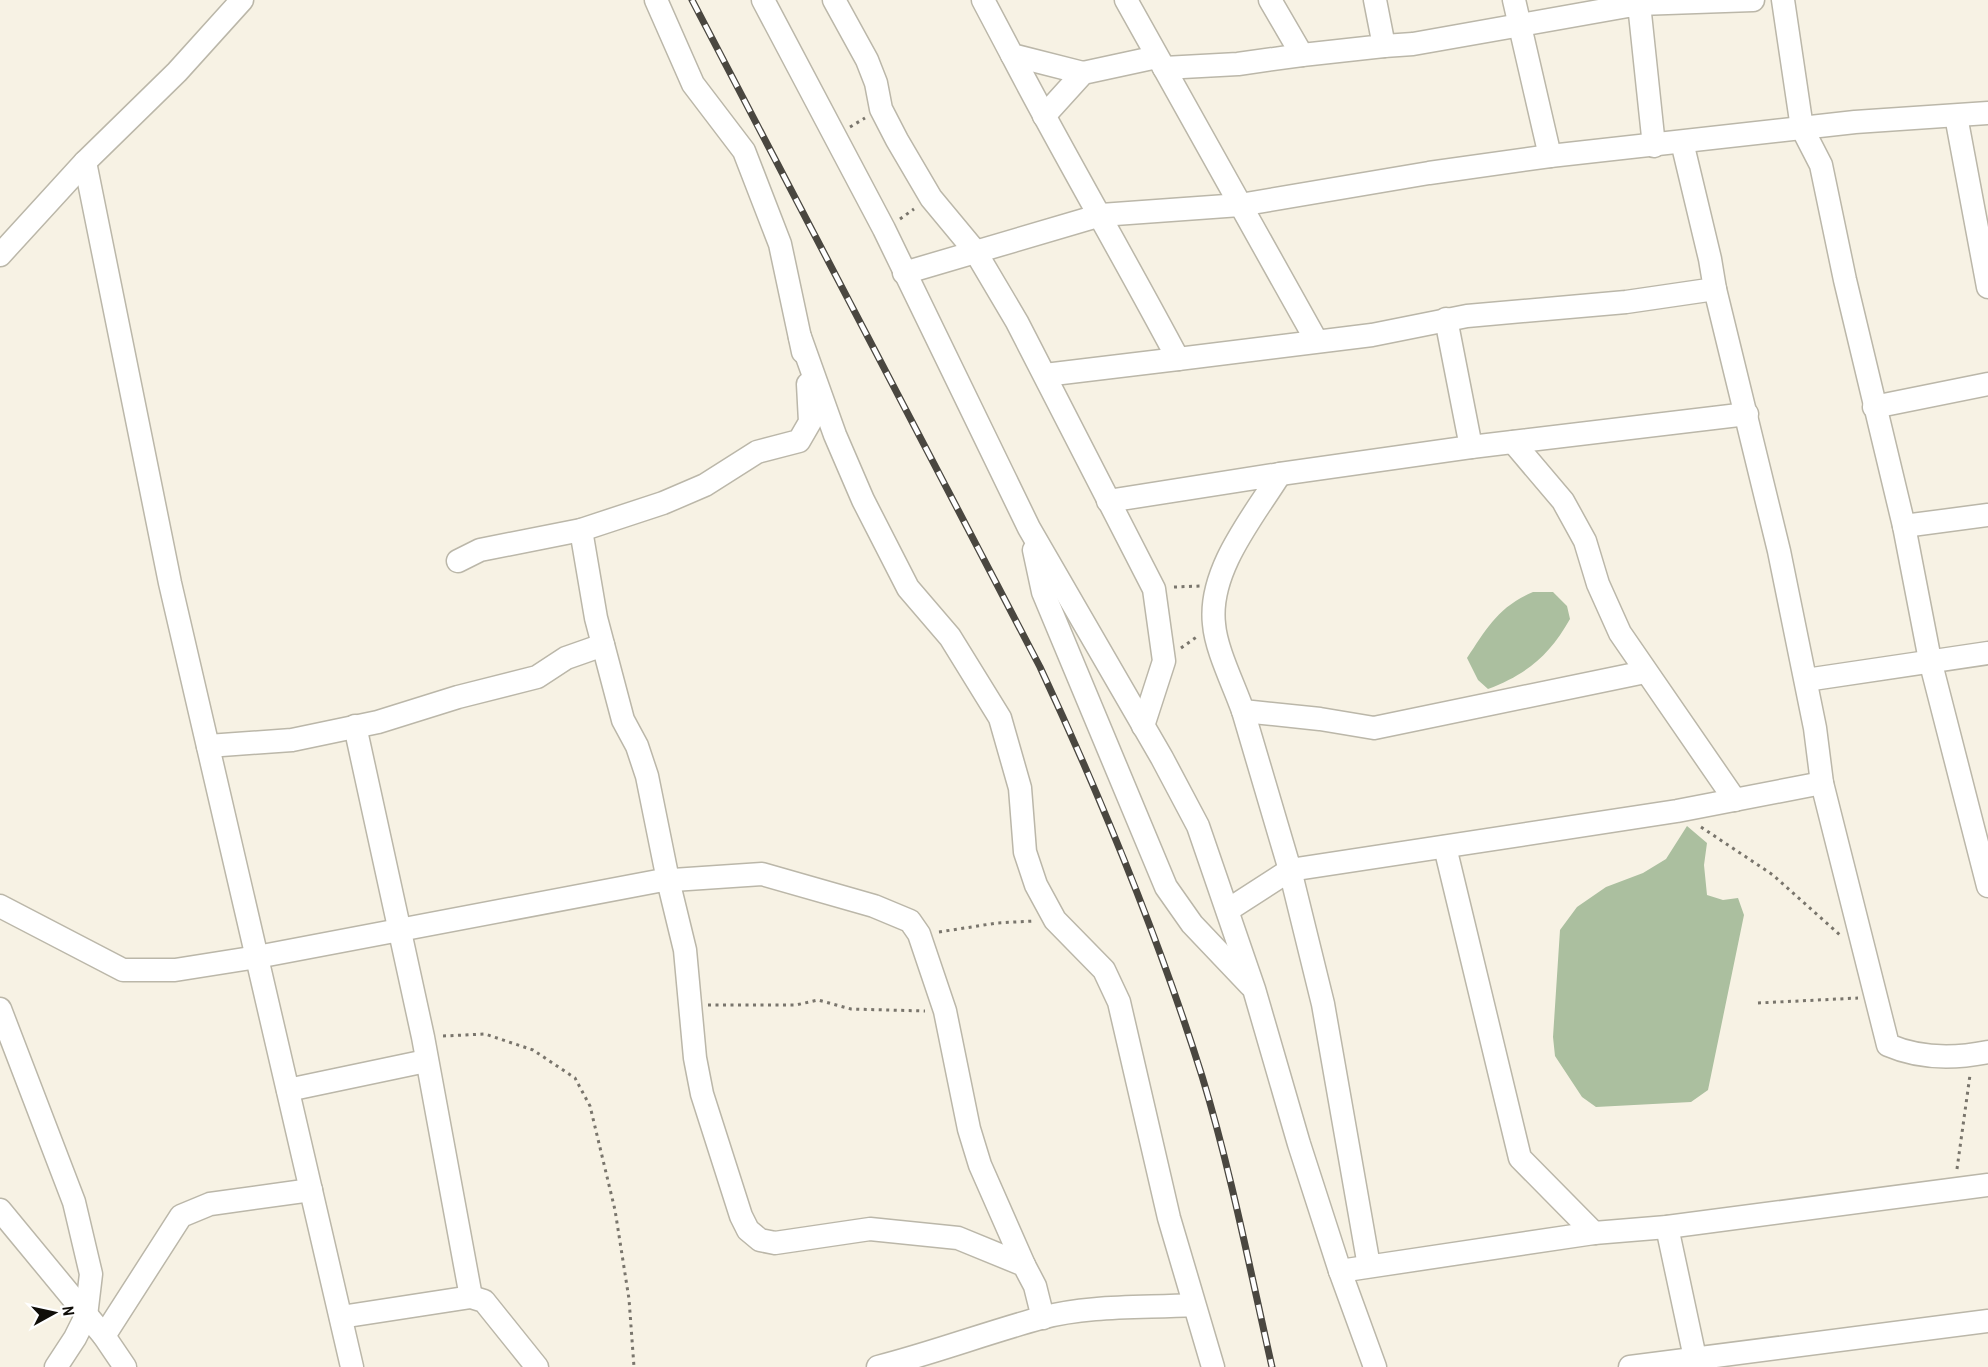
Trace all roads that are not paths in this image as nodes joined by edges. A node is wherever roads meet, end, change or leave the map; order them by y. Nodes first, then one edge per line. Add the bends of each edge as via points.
1 (242, 0) edge
2 (656, 0) edge
3 (763, 0) edge
4 (834, 0) edge
5 (983, 0) edge
6 (1126, 0) edge
7 (1270, 0) edge
8 (1376, 0) edge
9 (1514, 0) edge
10 (1753, 0) edge
11 (1783, 0) edge
12 (1639, 2) edge
13 (1520, 25) junction
14 (1384, 46) junction
15 (1012, 54) junction
16 (1302, 55) junction
17 (1161, 62) junction
18 (1083, 73) junction
19 (1988, 113) edge
20 (1044, 116) junction
21 (1956, 116) junction
22 (1802, 128) junction
23 (1682, 142) junction
24 (1654, 146) junction
25 (1550, 156) junction
26 (85, 162) junction
27 (1240, 205) junction
28 (1101, 215) junction
29 (975, 251) junction
30 (0, 255) edge
31 (904, 273) junction
32 (1988, 287) edge
33 (1715, 289) junction
34 (1446, 319) junction
35 (800, 337) junction
36 (1316, 340) junction
37 (1178, 359) junction
38 (1045, 375) junction
39 (1988, 384) edge
40 (1874, 407) junction
41 (1747, 414) junction
42 (1513, 442) junction
43 (1471, 447) junction
44 (1280, 474) junction
45 (1108, 501) junction
46 (1988, 515) edge
47 (1904, 526) junction
48 (1029, 528) junction
49 (581, 530) junction
50 (458, 561) dead end
51 (603, 645) junction
52 (1988, 653) edge
53 (1930, 660) junction
54 (1645, 672) junction
55 (1806, 680) junction
56 (1243, 711) junction
57 (355, 726) junction
58 (1143, 726) junction
59 (208, 746) junction
60 (1822, 783) junction
61 (1735, 800) junction
62 (1445, 847) junction
63 (1290, 870) junction
64 (668, 880) junction
65 (1988, 886) edge
66 (0, 906) edge
67 (1228, 910) junction
68 (401, 930) junction
69 (257, 957) junction
70 (1254, 989) junction
71 (0, 1009) edge
72 (1980, 1054) edge
73 (426, 1061) junction
74 (288, 1090) junction
75 (1988, 1185) edge
76 (311, 1190) junction
77 (0, 1210) edge
78 (1667, 1227) junction
79 (1594, 1233) junction
80 (1024, 1265) junction
81 (1369, 1266) junction
82 (1340, 1271) junction
83 (471, 1297) junction
84 (1193, 1305) junction
85 (86, 1316) junction
86 (341, 1317) junction
87 (1042, 1318) junction
88 (1988, 1321) edge
89 (104, 1336) junction
90 (1696, 1362) edge
91 (56, 1367) edge
92 (125, 1367) edge
93 (352, 1367) edge
94 (537, 1367) edge
95 (878, 1367) edge
96 (1213, 1367) edge
97 (1375, 1367) edge
98 (1630, 1367) edge

1 - 26 street via 177,72
2 - 35 street via 693,84 744,151 780,244
3 - 31 street
4 - 29 street via 867,60 881,109 931,198
5 - 15 street
6 - 17 street
7 - 16 street
8 - 14 street
9 - 13 street
10 - 12 street
11 - 22 street
12 - 13 street
12 - 24 street
13 - 14 street
13 - 25 street
14 - 16 street
15 - 18 street
15 - 20 street
16 - 17 street via 1238,64
17 - 18 street
17 - 27 street
18 - 20 street
19 - 21 street
20 - 28 street
21 - 22 street
21 - 32 street
22 - 23 street
22 - 40 street via 1821,165
23 - 24 street
23 - 33 street
24 - 25 street
25 - 27 street via 1429,172
26 - 30 street
26 - 59 street via 170,583
27 - 28 street
27 - 36 street
28 - 29 street
28 - 37 street
29 - 31 street
29 - 38 street
31 - 48 street
33 - 34 street via 1626,302
33 - 41 street
34 - 36 street via 1372,335
34 - 43 street
35 - 49 street via 810,416 799,441 757,452 705,485 663,503
35 - 84 street via 834,435 908,588 950,637 1000,718 1020,788 1025,852 1036,885 1055,920 1104,970 1119,1002
36 - 37 street
37 - 38 street
38 - 45 street
39 - 40 street
40 - 47 street
41 - 42 street
41 - 55 street
42 - 43 street
42 - 54 street via 1575,521 1620,633
43 - 44 street
44 - 45 street
44 - 56 street via 1216,585 1214,624
45 - 58 street via 1154,588 1164,661
46 - 47 street
47 - 53 street
48 - 58 street
48 - 70 street via 1043,592 1166,887 1192,924
49 - 50 street via 480,550
49 - 51 street
51 - 57 street via 566,658 537,677
51 - 64 street via 623,720 647,776
52 - 53 street
53 - 55 street
53 - 65 street
54 - 56 street via 1374,728
54 - 61 street
55 - 60 street
56 - 63 street
57 - 59 street via 292,740
57 - 68 street
58 - 67 street via 1198,826
59 - 69 street
60 - 61 street
60 - 72 street via 1888,1045 1910,1054 1935,1057
61 - 62 street
62 - 63 street
62 - 79 street via 1520,1158
63 - 67 street
63 - 81 street via 1323,1004
64 - 68 street
64 - 80 street via 762,874 874,906 910,921 919,934 945,1011 980,1165
64 - 80 street via 685,950 702,1094 748,1230 760,1240 775,1243 870,1229 958,1238
66 - 69 street via 123,970 175,970
67 - 70 street
68 - 69 street
68 - 73 street
69 - 74 street
70 - 82 street
71 - 85 street via 75,1202 91,1274
73 - 74 street
73 - 83 street
74 - 76 street
75 - 78 street
76 - 86 street
76 - 89 street via 210,1204 182,1216
77 - 85 street
78 - 79 street
78 - 90 street
79 - 81 street
80 - 87 street via 1035,1286
81 - 82 street
82 - 97 street
83 - 86 street
83 - 94 street via 484,1301
84 - 87 street
84 - 96 street
85 - 89 street
85 - 91 street
86 - 93 street
87 - 95 street
88 - 90 street
89 - 92 street
90 - 98 street

